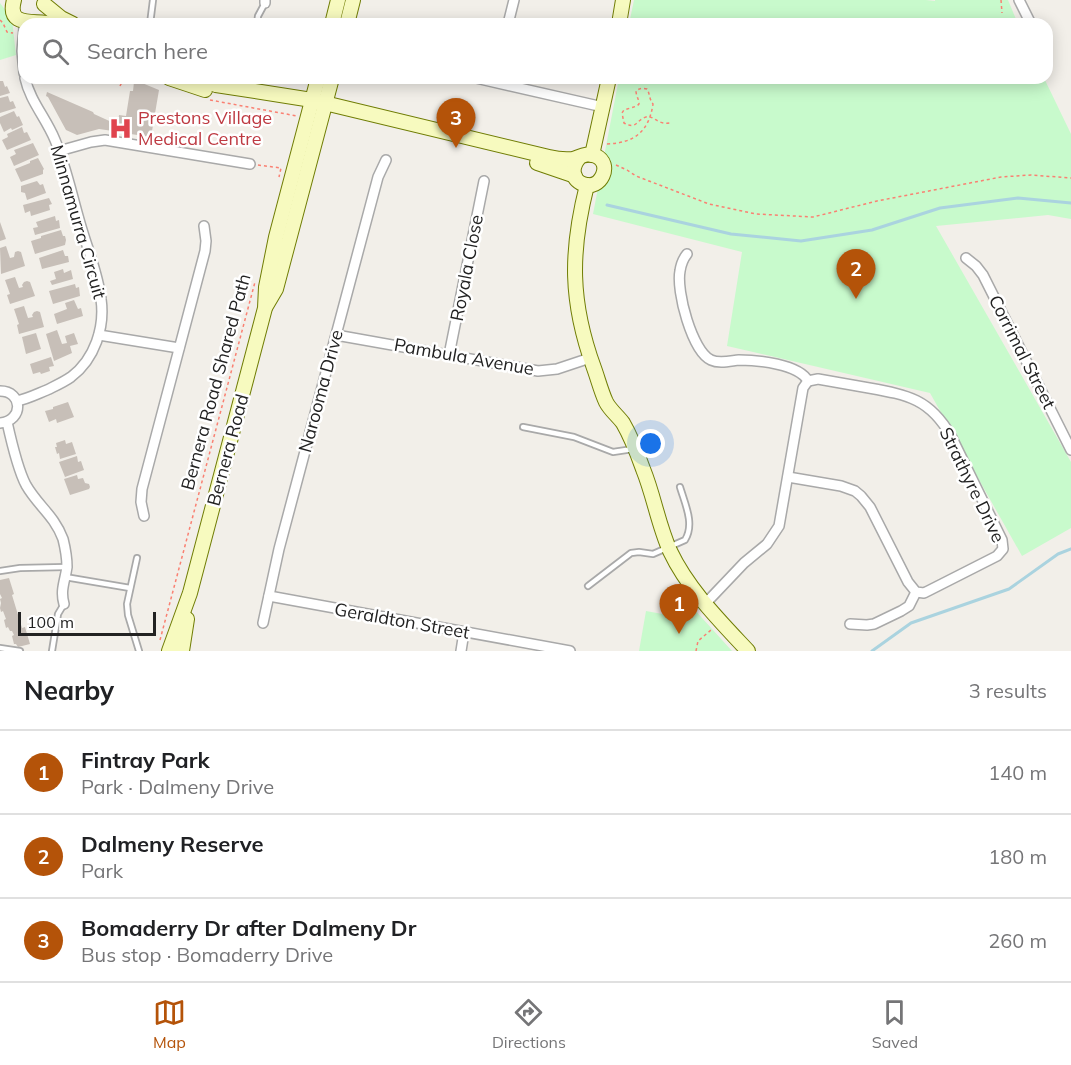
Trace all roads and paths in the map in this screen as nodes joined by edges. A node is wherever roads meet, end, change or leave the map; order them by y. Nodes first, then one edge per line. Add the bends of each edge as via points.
1 (13, 0) edge
2 (153, 0) edge
3 (339, 0) edge
4 (353, 0) edge
5 (514, 0) edge
6 (622, 0) edge
7 (1001, 0) edge
8 (1019, 0) edge
9 (265, 1) edge
10 (44, 2) edge
11 (1002, 13) dead end
12 (18, 18) edge
13 (38, 18) edge
14 (61, 18) edge
15 (151, 18) edge
16 (258, 18) edge
17 (334, 18) edge
18 (348, 18) edge
19 (510, 18) edge
20 (620, 18) edge
21 (1028, 18) edge
22 (0, 20) edge
23 (11, 34) dead end
24 (27, 84) edge
25 (181, 84) edge
26 (216, 84) edge
27 (317, 84) edge
28 (328, 84) edge
29 (510, 84) edge
30 (608, 84) edge
31 (204, 98) dead end
32 (603, 107) junction
33 (314, 108) junction
34 (651, 117) junction
35 (670, 123) dead end
36 (59, 150) junction
37 (589, 151) junction
38 (386, 160) dead end
39 (250, 164) joint
40 (613, 166) dead end
41 (285, 169) dead end
42 (283, 176) dead end
43 (575, 176) junction
44 (1071, 178) edge
45 (484, 181) dead end
46 (281, 183) dead end
47 (587, 185) junction
48 (204, 226) dead end
49 (687, 254) dead end
50 (966, 258) dead end
51 (256, 275) dead end
52 (99, 334) junction
53 (336, 335) junction
54 (179, 348) junction
55 (449, 356) junction
56 (590, 358) junction
57 (808, 381) junction
58 (0, 392) edge
59 (17, 401) junction
60 (3, 423) edge
61 (523, 427) dead end
62 (634, 449) junction
63 (1071, 450) edge
64 (788, 477) junction
65 (680, 487) dead end
66 (144, 516) dead end
67 (669, 548) junction
68 (137, 558) dead end
69 (0, 571) edge
70 (66, 572) junction
71 (588, 586) dead end
72 (130, 588) junction
73 (916, 592) junction
74 (190, 593) junction
75 (269, 596) junction
76 (64, 604) joint
77 (705, 604) junction
78 (263, 622) dead end
79 (721, 622) junction
80 (850, 624) dead end
81 (464, 632) junction
82 (160, 640) dead end
83 (0, 648) edge
84 (20, 651) edge
85 (52, 651) edge
86 (139, 651) edge
87 (169, 651) edge
88 (182, 651) edge
89 (461, 651) edge
90 (570, 651) edge
91 (696, 651) edge
92 (748, 651) edge

1 - 12 street
2 - 15 lane
3 - 17 street
4 - 18 street
5 - 19 street
6 - 20 street
7 - 11 path
8 - 21 street
9 - 16 lane
10 - 13 street via 43,15
10 - 14 street
22 - 23 path
24 - 36 street, Minnamurra Circuit
25 - 33 street
26 - 33 street
27 - 33 street, Bernera Road
28 - 33 street, Bernera Road
29 - 32 street
30 - 32 street
31 - 33 path
32 - 37 street
33 - 37 street via 551,158
33 - 43 street via 542,164
33 - 74 street, Bernera Road via 276,289 265,308
34 - 34 path via 653,104 649,92 639,88 639,104 624,110 623,121 633,126
34 - 35 path via 660,123
34 - 37 path via 636,137
36 - 39 street via 105,140
36 - 52 street, Minnamurra Circuit via 99,289
37 - 43 street via 574,164
37 - 47 street via 602,161 604,173 594,185
38 - 53 street, Narooma Drive via 378,177
39 - 46 path via 281,168
40 - 44 path via 709,204 756,214 813,217 1001,177
41 - 42 path
43 - 47 street
45 - 55 street, Royala Close
47 - 56 street via 576,238 574,278 579,319
48 - 54 street via 205,251
49 - 57 street via 680,270 680,292 690,329 704,354 713,361 784,366 800,371
50 - 63 street, Corrimal Street via 983,275
51 - 82 path, Bernera Road Shared Path
52 - 54 street
52 - 59 street, Minnamurra Circuit via 74,374
53 - 55 street, Pambula Avenue
53 - 75 street, Narooma Drive
54 - 66 street via 142,489
55 - 56 street, Pambula Avenue via 545,371
56 - 62 street via 607,403 625,427
57 - 64 street via 803,388
57 - 73 street, Strathyre Drive via 818,379 906,395 934,414 951,436 1003,549 997,556 924,593
58 - 59 street via 5,391
59 - 60 street via 16,414
60 - 70 street via 25,482 59,531
61 - 62 lane via 574,437 613,452
62 - 67 street
64 - 73 street via 841,486 861,496
64 - 77 street via 779,526 772,537
65 - 67 lane via 690,526 685,540
67 - 71 lane via 653,554 631,554
67 - 77 street
68 - 72 lane
69 - 70 lane via 20,568
70 - 72 lane
70 - 76 street
72 - 86 lane via 127,609
73 - 80 street via 901,612 867,626
74 - 87 street, Bernera Road
74 - 88 street, Bernera Road
75 - 78 street, Narooma Drive
75 - 81 street, Geraldton Street
76 - 85 lane via 58,614
77 - 79 street
79 - 91 path via 698,641
79 - 92 street
81 - 89 street
81 - 90 street, Geraldton Street
83 - 84 lane

